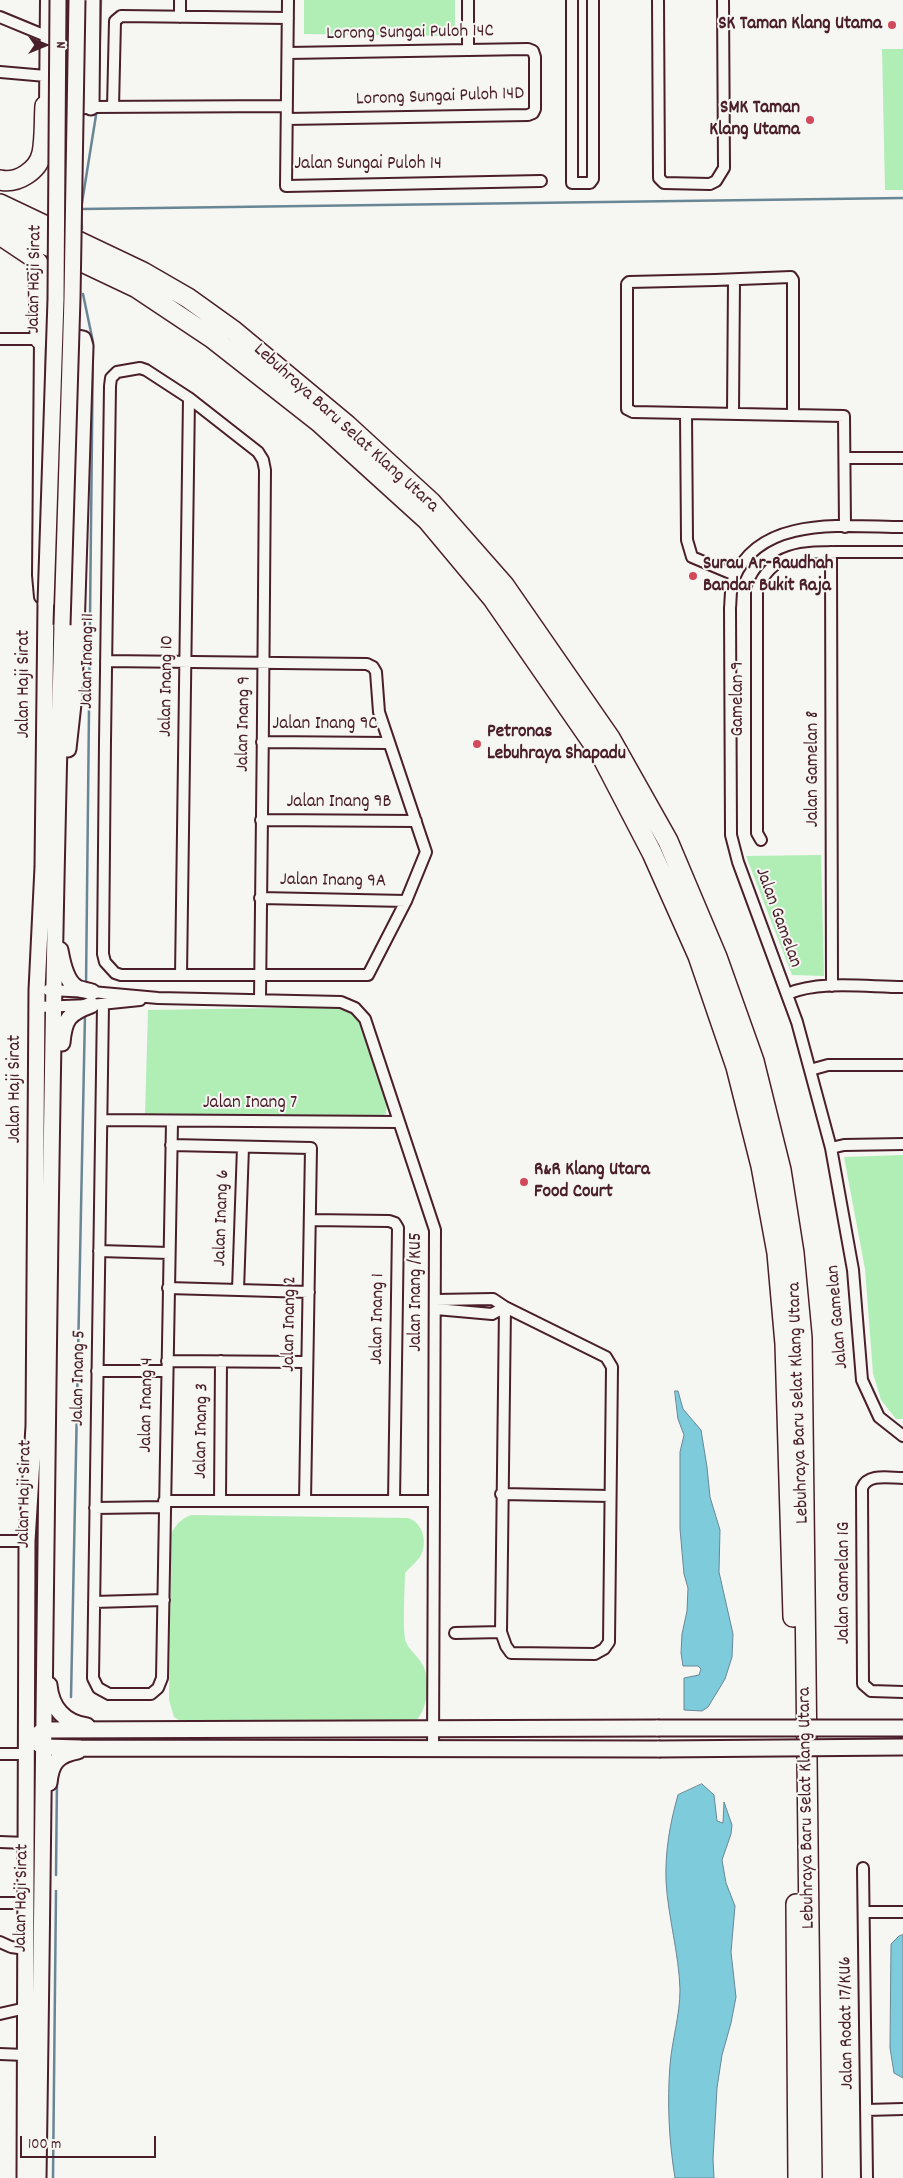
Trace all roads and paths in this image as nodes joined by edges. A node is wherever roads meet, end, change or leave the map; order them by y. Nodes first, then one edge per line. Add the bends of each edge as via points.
1 (46, 0) edge
2 (58, 0) edge
3 (77, 0) edge
4 (92, 0) edge
5 (180, 0) edge
6 (288, 0) edge
7 (468, 0) edge
8 (572, 0) edge
9 (592, 0) edge
10 (658, 0) edge
11 (724, 0) edge
12 (0, 17) edge
13 (180, 17) junction
14 (288, 18) junction
15 (46, 36) junction
16 (468, 50) junction
17 (533, 51) joint
18 (288, 53) junction
19 (0, 72) edge
20 (46, 76) junction
21 (45, 106) junction
22 (287, 106) junction
23 (100, 107) junction
24 (287, 119) junction
25 (0, 180) edge
26 (540, 181) dead end
27 (0, 204) edge
28 (0, 223) edge
29 (0, 235) edge
30 (734, 280) junction
31 (0, 339) edge
32 (40, 339) junction
33 (189, 398) junction
34 (686, 413) junction
35 (733, 413) junction
36 (793, 414) junction
37 (258, 452) joint
38 (845, 458) junction
39 (903, 458) edge
40 (845, 527) junction
41 (903, 528) edge
42 (831, 552) junction
43 (903, 552) edge
44 (735, 575) junction
45 (46, 653) junction
46 (106, 661) junction
47 (186, 661) junction
48 (263, 661) junction
49 (262, 742) junction
50 (388, 743) junction
51 (261, 820) junction
52 (416, 821) junction
53 (761, 840) dead end
54 (56, 853) junction
55 (260, 898) junction
56 (406, 901) junction
57 (56, 923) junction
58 (181, 975) junction
59 (260, 975) junction
60 (832, 986) junction
61 (903, 987) edge
62 (37, 990) junction
63 (76, 990) junction
64 (786, 994) junction
65 (55, 998) junction
66 (158, 998) junction
67 (260, 999) junction
68 (88, 1003) junction
69 (37, 1007) junction
70 (903, 1065) edge
71 (810, 1070) junction
72 (102, 1120) junction
73 (172, 1122) junction
74 (398, 1122) junction
75 (51, 1143) junction
76 (903, 1144) edge
77 (171, 1145) junction
78 (243, 1147) junction
79 (831, 1148) junction
80 (310, 1220) junction
81 (99, 1250) junction
82 (169, 1253) junction
83 (168, 1288) junction
84 (238, 1290) junction
85 (309, 1292) junction
86 (436, 1305) junction
87 (505, 1307) junction
88 (221, 1361) junction
89 (307, 1362) junction
90 (166, 1366) junction
91 (97, 1371) junction
92 (903, 1436) edge
93 (903, 1478) edge
94 (501, 1494) junction
95 (610, 1496) junction
96 (45, 1501) junction
97 (220, 1501) junction
98 (305, 1501) junction
99 (394, 1501) junction
100 (433, 1501) junction
101 (164, 1504) junction
102 (96, 1508) junction
103 (0, 1541) edge
104 (27, 1541) junction
105 (164, 1600) junction
106 (94, 1602) junction
107 (501, 1632) junction
108 (455, 1633) dead end
109 (25, 1686) junction
110 (158, 1688) joint
111 (903, 1692) edge
112 (433, 1728) junction
113 (903, 1728) edge
114 (106, 1729) junction
115 (40, 1738) junction
116 (903, 1747) edge
117 (97, 1748) junction
118 (433, 1749) junction
119 (0, 1754) edge
120 (26, 1754) junction
121 (44, 1840) junction
122 (0, 1842) edge
123 (26, 1843) junction
124 (863, 1868) dead end
125 (0, 1903) edge
126 (26, 1903) junction
127 (43, 1909) junction
128 (864, 1912) junction
129 (903, 1912) edge
130 (0, 1942) edge
131 (26, 1949) junction
132 (26, 2008) junction
133 (0, 2014) edge
134 (40, 2028) junction
135 (0, 2054) edge
136 (25, 2055) junction
137 (866, 2110) junction
138 (903, 2110) edge
139 (24, 2152) junction
140 (18, 2178) edge
141 (25, 2178) edge
142 (34, 2178) edge
143 (38, 2178) edge
144 (798, 2178) edge
145 (812, 2178) edge
146 (867, 2178) edge

1 - 15 street
2 - 45 main road, Jalan Haji Sirat, bridge via 56,299
3 - 54 main road, Jalan Haji Sirat, bridge
4 - 23 main road
5 - 13 street
6 - 14 street, Jalan Sungai Puloh 14
7 - 16 street
8 - 9 street via 572,183 590,183 594,179
10 - 11 street via 659,178 664,183 710,184 716,181 724,168
12 - 15 street
13 - 14 street
13 - 23 street via 117,18
14 - 18 street, Jalan Sungai Puloh 14
15 - 20 street
16 - 17 street, Lorong Sungai Puloh 14C
16 - 18 street, Lorong Sungai Puloh 14C
17 - 24 street, Lorong Sungai Puloh 14D via 533,114
18 - 22 street, Jalan Sungai Puloh 14
19 - 20 street
20 - 21 street
21 - 23 street via 61,112
21 - 25 highway via 42,155 33,169 20,179
22 - 23 street
22 - 24 street, Jalan Sungai Puloh 14
24 - 26 street, Jalan Sungai Puloh 14 via 286,186
27 - 145 highway, Lebuhraya Baru Selat Klang Utara via 143,272 188,298 234,331 347,425 431,502 504,585 610,738 668,842 717,957 754,1061 781,1170 794,1253 802,1338
28 - 144 highway, Lebuhraya Baru Selat Klang Utara via 137,288 212,338 319,422 427,520 493,599 601,755 652,853 698,956 736,1067 761,1166 777,1253 785,1344 795,1700
29 - 32 highway via 38,263
30 - 34 street via 631,280 627,284 627,409 633,412
30 - 35 street
30 - 36 street via 788,276 793,280
31 - 32 street
32 - 45 street via 38,574
32 - 54 main road via 78,338 85,346 74,695
33 - 37 street, Jalan Inang 11
33 - 46 street, Jalan Inang 11 via 140,368 117,372 111,378
33 - 47 street, Jalan Inang 10
34 - 35 street
34 - 44 street via 689,549 692,557
35 - 36 street
36 - 38 street via 844,416
37 - 48 street, Jalan Inang 9 via 265,470
38 - 39 street
38 - 40 street
40 - 41 street, Jalan Gamelan
40 - 44 street, Jalan Gamelan via 806,528 779,534 754,550
42 - 43 street
42 - 53 street, Gamelan 9 via 791,556 762,577 757,590 756,823
42 - 60 street, Jalan Gamelan 8
44 - 64 street, Jalan Gamelan via 730,608 731,835
45 - 62 main road, Jalan Haji Sirat via 43,867
46 - 47 street
46 - 58 street, Jalan Inang 11 via 104,959 114,973 121,975
47 - 48 street
47 - 58 street, Jalan Inang 10
48 - 49 street, Jalan Inang 9
48 - 50 street via 367,664 373,667 378,712
49 - 50 street, Jalan Inang 9C
49 - 51 street, Jalan Inang 9
50 - 52 street
51 - 52 street, Jalan Inang 9B
51 - 55 street, Jalan Inang 9
52 - 56 street via 426,852
54 - 57 main road, Jalan Haji Sirat
55 - 56 street, Jalan Inang 9A
55 - 59 street, Jalan Inang 9
56 - 59 street, Jalan Inang 11 via 368,975
57 - 63 main road via 63,964
57 - 65 main road, Jalan Haji Sirat
58 - 59 street, Jalan Inang 11
59 - 67 street, Jalan Inang 9
60 - 61 street
60 - 64 street via 800,988
62 - 65 street
62 - 69 main road, Jalan Haji Sirat
63 - 65 street
63 - 68 main road
64 - 71 street, Jalan Gamelan
65 - 68 street, Jalan Inang /KU5
65 - 69 street
65 - 75 main road, Jalan Haji Sirat
66 - 67 street, Jalan Inang /KU5
66 - 68 street, Jalan Inang /KU5
66 - 68 street, Jalan Inang /KU5
67 - 74 street, Jalan Inang /KU5 via 341,1002 355,1008 365,1019
68 - 72 street, Jalan Inang 5
68 - 75 main road via 68,1018 63,1027
69 - 104 main road, Jalan Haji Sirat via 34,1426
70 - 71 street via 828,1065
71 - 79 street, Jalan Gamelan
72 - 73 street, Jalan Inang 7
72 - 81 street, Jalan Inang 5
73 - 74 street, Jalan Inang 7
73 - 77 street, Jalan Inang 4
74 - 86 street, Jalan Inang /KU5 via 434,1223
75 - 96 main road, Jalan Haji Sirat
76 - 79 street
77 - 78 street
77 - 82 street, Jalan Inang 4
78 - 80 street, Jalan Inang 2 via 310,1148
78 - 84 street, Jalan Inang 6
79 - 92 street, Jalan Gamelan via 854,1270 862,1380 878,1417
80 - 85 street, Jalan Inang 2
80 - 99 street, Jalan Inang 1 via 389,1221 398,1228
81 - 82 street
81 - 91 street, Jalan Inang 5
82 - 83 street, Jalan Inang 4
83 - 84 street
83 - 90 street, Jalan Inang 4
84 - 85 street
85 - 89 street, Jalan Inang 2
86 - 87 street via 492,1314
86 - 87 street via 493,1298
86 - 100 street, Jalan Inang /KU5
87 - 94 street
87 - 95 street via 606,1357 612,1367
88 - 89 street
88 - 90 street
88 - 97 street, Jalan Inang 3
89 - 98 street, Jalan Inang 2
90 - 91 street
90 - 101 street, Jalan Inang 4
91 - 102 street, Jalan Inang 5
93 - 111 street, Jalan Gamelan 1G via 871,1478 862,1488 863,1684 871,1692
94 - 95 street
94 - 107 street
95 - 107 street via 609,1642 604,1649 595,1654 511,1653
96 - 114 main road via 49,1544 50,1695 64,1717 79,1725
96 - 115 main road, Jalan Haji Sirat
97 - 98 street
97 - 101 street
98 - 99 street
99 - 100 street
100 - 112 street, Jalan Inang /KU5
101 - 102 street
101 - 105 street, Jalan Inang 4
102 - 106 street, Jalan Inang 5
103 - 104 street
104 - 109 main road, Jalan Haji Sirat
105 - 106 street
105 - 110 street, Jalan Inang 4 via 162,1678
106 - 110 street, Jalan Inang 5 via 93,1678 98,1688 109,1694 150,1694
107 - 108 street
109 - 115 main road via 32,1698 32,1730
109 - 120 main road, Jalan Haji Sirat
112 - 113 main road, bridge
112 - 114 main road
112 - 118 street, Jalan Inang /KU5
114 - 115 main road
115 - 117 main road
115 - 121 main road, Jalan Haji Sirat
115 - 126 main road via 32,1748
116 - 118 main road, bridge
117 - 118 main road
117 - 121 main road via 69,1753 51,1767
119 - 120 street
120 - 123 main road, Jalan Haji Sirat
121 - 127 main road, Jalan Haji Sirat
122 - 123 street
123 - 126 main road, Jalan Haji Sirat
124 - 128 street, Jalan Rodat 17/KU6
125 - 126 street
126 - 131 main road, Jalan Haji Sirat
127 - 132 main road via 37,1940 35,1996
127 - 134 main road, Jalan Haji Sirat
128 - 129 street
128 - 137 street, Jalan Rodat 17/KU6
130 - 131 street
131 - 132 main road, Jalan Haji Sirat
132 - 133 street
132 - 136 main road, Jalan Haji Sirat
134 - 142 main road via 33,2091
134 - 143 main road, Jalan Haji Sirat
135 - 136 street
136 - 139 main road, Jalan Haji Sirat
137 - 138 street
137 - 146 street, Jalan Rodat 17/KU6
139 - 140 main road
139 - 141 main road, Jalan Haji Sirat

